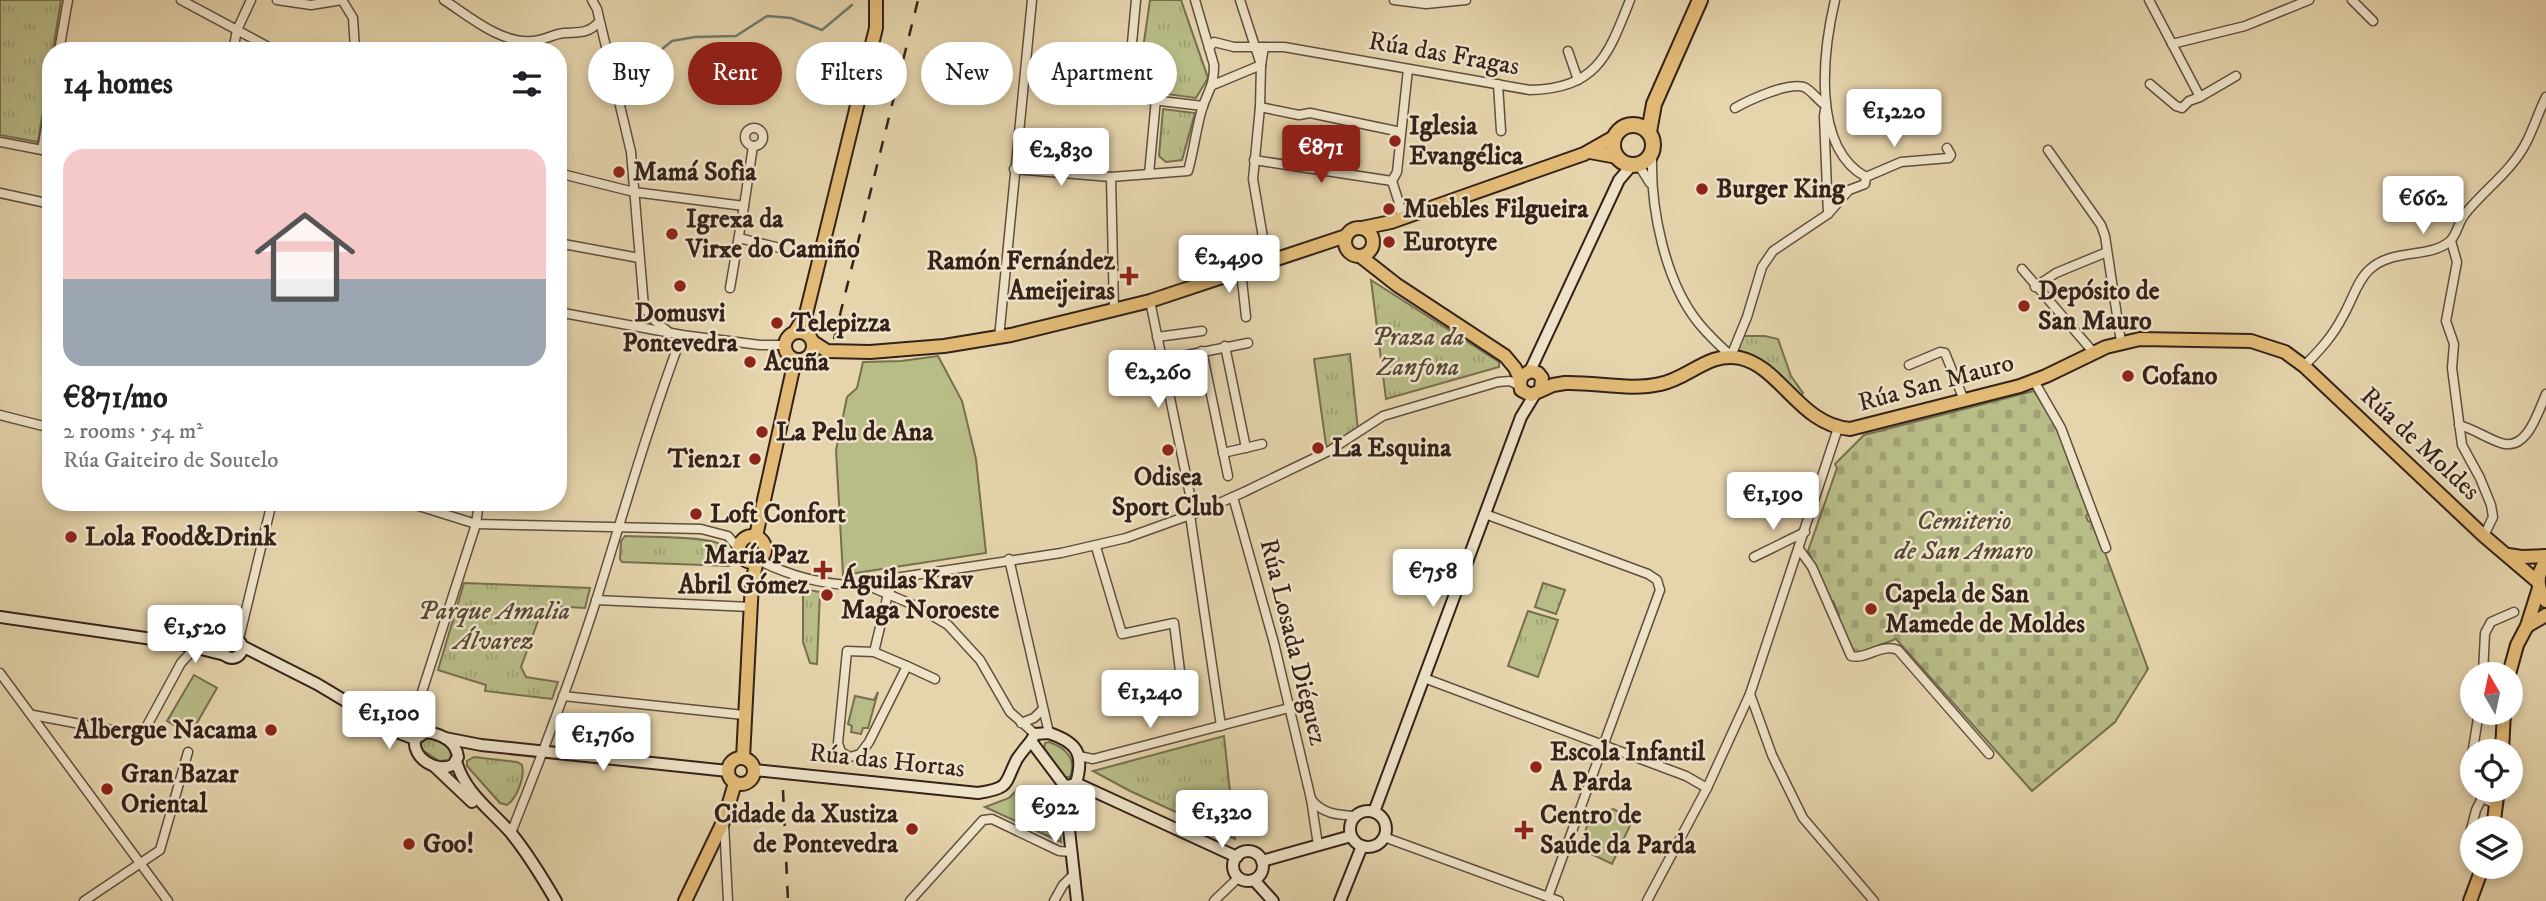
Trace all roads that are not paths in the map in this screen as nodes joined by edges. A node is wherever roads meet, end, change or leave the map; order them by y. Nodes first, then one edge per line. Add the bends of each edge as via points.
1 (68, 0) edge
2 (251, 0) edge
3 (277, 0) edge
4 (444, 0) edge
5 (592, 0) edge
6 (876, 0) edge
7 (1032, 0) edge
8 (1136, 0) edge
9 (1195, 0) edge
10 (1240, 0) edge
11 (1394, 0) edge
12 (1466, 0) edge
13 (1630, 0) edge
14 (1700, 0) edge
15 (1835, 0) edge
16 (2149, 0) edge
17 (2309, 0) edge
18 (2352, 0) edge
19 (186, 1) edge
20 (599, 4) edge
21 (2373, 21) dead end
22 (599, 22) junction
23 (237, 30) junction
24 (512, 40) joint
25 (61, 42) edge
26 (235, 42) edge
27 (259, 42) edge
28 (355, 42) edge
29 (1132, 42) edge
30 (2172, 44) junction
31 (1253, 47) junction
32 (1264, 47) junction
33 (1209, 48) junction
34 (1569, 51) dead end
35 (1261, 65) junction
36 (1408, 69) junction
37 (2236, 76) dead end
38 (1578, 80) junction
39 (1498, 84) junction
40 (2150, 84) dead end
41 (1213, 85) junction
42 (2200, 97) junction
43 (2546, 97) edge
44 (1177, 102) edge
45 (1155, 105) edge
46 (1203, 106) junction
47 (1261, 107) junction
48 (1735, 108) dead end
49 (1825, 108) junction
50 (1642, 128) junction
51 (1501, 131) dead end
52 (1401, 132) junction
53 (1614, 137) junction
54 (0, 142) edge
55 (42, 145) edge
56 (753, 146) dead end
57 (1947, 148) dead end
58 (2048, 150) dead end
59 (1589, 152) junction
60 (1254, 160) junction
61 (1631, 160) junction
62 (1014, 169) junction
63 (1149, 174) junction
64 (567, 175) edge
65 (1111, 177) junction
66 (1866, 177) junction
67 (1392, 181) junction
68 (1652, 185) junction
69 (634, 192) junction
70 (0, 193) edge
71 (42, 202) edge
72 (744, 206) junction
73 (1828, 214) junction
74 (1396, 221) junction
75 (1362, 228) junction
76 (1346, 236) junction
77 (739, 238) junction
78 (2452, 241) junction
79 (1373, 244) junction
80 (567, 245) edge
81 (780, 248) dead end
82 (2107, 252) junction
83 (1360, 256) junction
84 (639, 258) junction
85 (1267, 261) junction
86 (2022, 270) dead end
87 (1241, 271) junction
88 (1382, 272) junction
89 (2035, 287) junction
90 (730, 288) dead end
91 (1150, 301) junction
92 (1114, 311) junction
93 (567, 314) edge
94 (1246, 317) dead end
95 (805, 318) junction
96 (1202, 331) dead end
97 (795, 332) junction
98 (670, 333) junction
99 (681, 335) junction
100 (1157, 337) junction
101 (999, 338) junction
102 (811, 339) junction
103 (1248, 342) dead end
104 (2121, 342) junction
105 (785, 345) junction
106 (1225, 346) junction
107 (1202, 351) junction
108 (2094, 352) junction
109 (1731, 356) junction
110 (795, 360) junction
111 (1162, 360) junction
112 (1909, 365) dead end
113 (2304, 366) junction
114 (1528, 378) junction
115 (2034, 381) junction
116 (1586, 382) junction
117 (1538, 392) junction
118 (2546, 394) edge
119 (1964, 400) junction
120 (0, 415) edge
121 (1521, 417) junction
122 (2459, 425) junction
123 (42, 426) edge
124 (1838, 428) junction
125 (1262, 444) dead end
126 (1246, 448) junction
127 (1223, 453) junction
128 (1228, 476) dead end
129 (1233, 497) junction
130 (270, 511) edge
131 (435, 511) edge
132 (478, 511) edge
133 (1192, 514) junction
134 (1485, 514) junction
135 (476, 524) junction
136 (617, 526) junction
137 (1805, 532) junction
138 (756, 536) junction
139 (2484, 536) junction
140 (1096, 547) junction
141 (2106, 548) dead end
142 (1799, 549) junction
143 (741, 554) junction
144 (2505, 554) junction
145 (2546, 555) edge
146 (1754, 557) dead end
147 (1009, 559) junction
148 (757, 561) junction
149 (2546, 561) edge
150 (776, 570) junction
151 (897, 577) junction
152 (752, 582) junction
153 (862, 583) junction
154 (2538, 585) junction
155 (888, 594) junction
156 (596, 600) junction
157 (2546, 601) edge
158 (751, 607) junction
159 (2514, 612) dead end
160 (2546, 615) edge
161 (0, 617) edge
162 (2525, 629) junction
163 (224, 641) junction
164 (173, 642) junction
165 (240, 647) junction
166 (194, 649) junction
167 (874, 652) junction
168 (225, 655) junction
169 (2484, 662) edge
170 (2512, 662) edge
171 (907, 666) junction
172 (0, 673) edge
173 (1424, 678) junction
174 (935, 679) dead end
175 (1181, 679) dead end
176 (4, 682) edge
177 (1750, 694) junction
178 (563, 696) junction
179 (1289, 708) junction
180 (1042, 710) junction
181 (33, 715) junction
182 (744, 715) junction
183 (413, 720) junction
184 (1021, 723) junction
185 (384, 725) junction
186 (1222, 726) junction
187 (1038, 736) junction
188 (415, 738) junction
189 (445, 738) junction
190 (481, 745) junction
191 (1604, 746) junction
192 (415, 751) junction
193 (188, 752) dead end
194 (543, 752) junction
195 (1989, 754) dead end
196 (1079, 756) junction
197 (743, 758) junction
198 (457, 759) junction
199 (434, 766) junction
200 (755, 770) junction
201 (728, 771) junction
202 (735, 783) junction
203 (1076, 783) junction
204 (1064, 785) junction
205 (1707, 788) junction
206 (1311, 799) junction
207 (2491, 802) edge
208 (2497, 802) edge
209 (2497, 805) junction
210 (1374, 812) junction
211 (495, 816) junction
212 (1356, 816) junction
213 (2495, 816) edge
214 (724, 820) junction
215 (511, 834) junction
216 (1351, 836) junction
217 (1384, 837) junction
218 (1318, 845) junction
219 (1362, 846) junction
220 (1072, 852) junction
221 (1237, 857) junction
222 (1262, 861) junction
223 (140, 863) junction
224 (1074, 874) junction
225 (1238, 878) junction
226 (2478, 879) edge
227 (1254, 880) junction
228 (1548, 897) junction
229 (84, 901) edge
230 (168, 901) edge
231 (556, 901) edge
232 (685, 901) edge
233 (728, 901) edge
234 (910, 901) edge
235 (1054, 901) edge
236 (1077, 901) edge
237 (1214, 901) edge
238 (1273, 901) edge
239 (1340, 901) edge
240 (1559, 901) edge
241 (1647, 901) edge
242 (1874, 901) edge
243 (2470, 901) edge

1 - 25 street
2 - 23 street
3 - 28 street via 311,5 342,1 353,18
4 - 24 street
5 - 20 street
6 - 95 main road via 876,28
7 - 62 street
8 - 29 street
9 - 33 street
10 - 31 street
11 - 12 street via 1426,4
13 - 38 street, Rúa das Fragas via 1606,56
14 - 50 highway
15 - 49 street
16 - 30 street
17 - 30 street via 2245,26
18 - 21 street
19 - 23 street
20 - 22 street
22 - 24 street via 586,32 536,41
22 - 69 street via 629,139
23 - 26 street
23 - 27 street
30 - 42 street
31 - 32 street, Rúa das Fragas
31 - 33 street, Rúa das Fragas via 1214,42
31 - 35 street
32 - 35 street
32 - 36 street, Rúa das Fragas
33 - 41 street
34 - 38 street
35 - 41 street
35 - 47 street
36 - 39 street, Rúa das Fragas
36 - 52 street
37 - 42 street
38 - 39 street, Rúa das Fragas via 1548,90
39 - 51 street
40 - 42 street via 2182,108
41 - 46 street
43 - 78 street via 2527,143 2462,217
44 - 46 street
45 - 63 street
46 - 63 street via 1188,171
47 - 52 street
47 - 60 street
48 - 49 street via 1797,86 1806,88
49 - 66 street via 1844,158
49 - 73 street
50 - 53 highway via 1625,126
50 - 61 highway via 1653,144
52 - 67 street
53 - 59 main road
53 - 61 highway via 1613,147
54 - 55 street via 41,150
56 - 72 street
57 - 66 street via 1949,158 1900,162
58 - 82 street via 2095,214
59 - 61 main road
59 - 74 main road
60 - 67 street
60 - 85 street
61 - 68 street
61 - 68 street via 1653,160
61 - 114 main road
62 - 65 street
62 - 101 street
63 - 65 street
64 - 69 street
65 - 92 street
66 - 73 street via 1866,184 1849,190
67 - 74 street via 1401,209
68 - 109 street via 1663,246 1682,295 1695,319
69 - 72 street
69 - 84 street
70 - 71 street
72 - 77 street
73 - 109 street via 1782,242 1767,258
74 - 75 main road
74 - 79 main road via 1379,231
75 - 76 main road
75 - 79 main road via 1370,232
76 - 83 main road via 1348,251
76 - 85 main road
77 - 81 street
77 - 90 street
78 - 113 street via 2394,256 2370,269 2330,337
78 - 122 street via 2457,262 2446,321 2454,344
79 - 83 main road
79 - 88 main road
80 - 84 street
82 - 89 street
82 - 104 street
83 - 88 main road
84 - 98 street via 644,307
85 - 87 main road
86 - 89 street
87 - 91 main road
87 - 94 street
88 - 114 main road via 1517,360
89 - 108 street
91 - 92 main road
91 - 100 street
92 - 101 main road
93 - 98 street
95 - 97 main road
95 - 102 main road
96 - 100 street
97 - 102 main road
97 - 105 main road
98 - 99 street
99 - 105 street
99 - 136 street
100 - 111 street
101 - 102 main road via 859,352 827,351
102 - 110 main road via 813,351 808,358
103 - 106 street
104 - 108 main road, Rúa San Mauro
104 - 113 main road, Rúa San Mauro via 2155,338 2250,341 2285,352
105 - 110 main road
106 - 107 street
106 - 126 street
107 - 111 street
107 - 127 street
108 - 115 main road, Rúa San Mauro
109 - 116 main road via 1704,363 1663,384
109 - 124 main road, Rúa San Mauro via 1751,362 1818,419
110 - 138 main road
111 - 133 street
112 - 119 street via 1945,353
113 - 139 main road, Rúa de Moldes
114 - 116 main road
114 - 117 main road via 1543,382
114 - 117 main road via 1527,394
114 - 121 main road
114 - 129 street via 1498,382 1383,416 1329,451
115 - 119 main road, Rúa San Mauro
115 - 141 street, Rúa San Mauro via 2061,428
116 - 117 main road via 1559,383
117 - 121 main road
118 - 122 street via 2526,436 2518,442 2501,443
119 - 124 main road, Rúa San Mauro via 1860,427
120 - 123 street
121 - 134 main road
122 - 139 street via 2462,445 2491,505 2493,517
124 - 137 street
125 - 126 street
126 - 127 street
127 - 128 street
129 - 133 street
129 - 179 street, Rúa Losada Diéguez
130 - 165 street
131 - 135 street
132 - 135 street
133 - 140 street
133 - 186 street
134 - 173 main road
134 - 191 street via 1648,574 1659,585 1658,601
135 - 136 street
135 - 183 street
136 - 143 street via 720,533 728,536
136 - 156 street
137 - 142 street
137 - 146 street
138 - 143 main road via 744,538
138 - 148 main road via 765,550
139 - 144 main road, Rúa de Moldes
140 - 147 street
140 - 175 street via 1122,634 1174,623
142 - 177 street
142 - 195 street via 1812,567 1851,656 1880,648 1898,650
143 - 148 main road via 750,562
143 - 152 main road
144 - 145 main road
144 - 154 main road, Rúa de Moldes
147 - 151 street
147 - 180 street
148 - 150 street
148 - 152 main road
149 - 154 main road
150 - 152 street via 765,570
150 - 153 street via 824,583
151 - 153 street
151 - 155 street
152 - 158 main road
153 - 155 street
154 - 157 main road, Rúa de Moldes
154 - 162 main road
155 - 167 street
155 - 184 street via 948,625 980,660
156 - 158 street
156 - 178 street
158 - 182 main road
159 - 169 street via 2491,622
160 - 162 main road
161 - 164 main road
162 - 170 main road
163 - 164 main road
163 - 165 main road via 233,637
163 - 168 main road
164 - 166 main road
165 - 168 main road via 234,658
165 - 185 main road via 317,684
166 - 168 main road
166 - 181 street via 181,663 143,733
167 - 171 street
167 - 171 street via 847,651 838,743 841,752 850,757 860,754 869,742
171 - 174 street
172 - 176 street
173 - 191 street
173 - 210 main road
176 - 181 street
177 - 205 street
177 - 242 street via 1772,755 1804,818
178 - 182 street
178 - 194 street
179 - 186 street
179 - 206 street, Rúa Losada Diéguez
180 - 184 street
180 - 187 street
181 - 223 street
182 - 197 main road
183 - 185 street via 394,728
183 - 188 street
184 - 187 street
185 - 188 main road
185 - 192 main road
186 - 196 street via 1093,760
187 - 196 main road via 1070,742
187 - 200 main road, Rúa das Hortas via 1017,760 1007,783 978,793
187 - 204 main road
188 - 189 main road via 426,732
188 - 192 main road
189 - 190 main road
189 - 198 main road via 455,747
190 - 194 main road
190 - 198 main road
191 - 205 street
191 - 228 street
192 - 199 main road
193 - 223 street via 160,850
194 - 201 main road
194 - 215 street
196 - 203 main road
197 - 200 main road
197 - 201 main road via 734,759
198 - 199 main road via 449,767
198 - 211 main road via 461,778
199 - 211 main road via 481,810
200 - 202 main road via 750,781
201 - 202 main road
202 - 214 main road
203 - 204 main road
203 - 221 main road
204 - 220 main road
205 - 241 street
206 - 212 street via 1322,810
206 - 218 street, Rúa Losada Diéguez
207 - 209 street
208 - 209 main road
209 - 213 main road
210 - 212 main road
210 - 217 main road via 1383,820
211 - 215 main road
212 - 216 main road via 1350,825
214 - 232 main road
214 - 233 street
215 - 231 main road
216 - 218 main road
216 - 219 main road
217 - 219 main road via 1372,846
217 - 228 street
218 - 222 main road
219 - 239 main road
220 - 224 main road
220 - 234 street via 1059,851 992,819 983,820
221 - 222 main road via 1253,852
221 - 225 main road via 1233,869
222 - 227 main road via 1263,870
223 - 229 street
223 - 230 street
224 - 235 street
224 - 236 main road
225 - 227 main road
225 - 237 street
226 - 243 main road
227 - 238 main road
228 - 240 street

